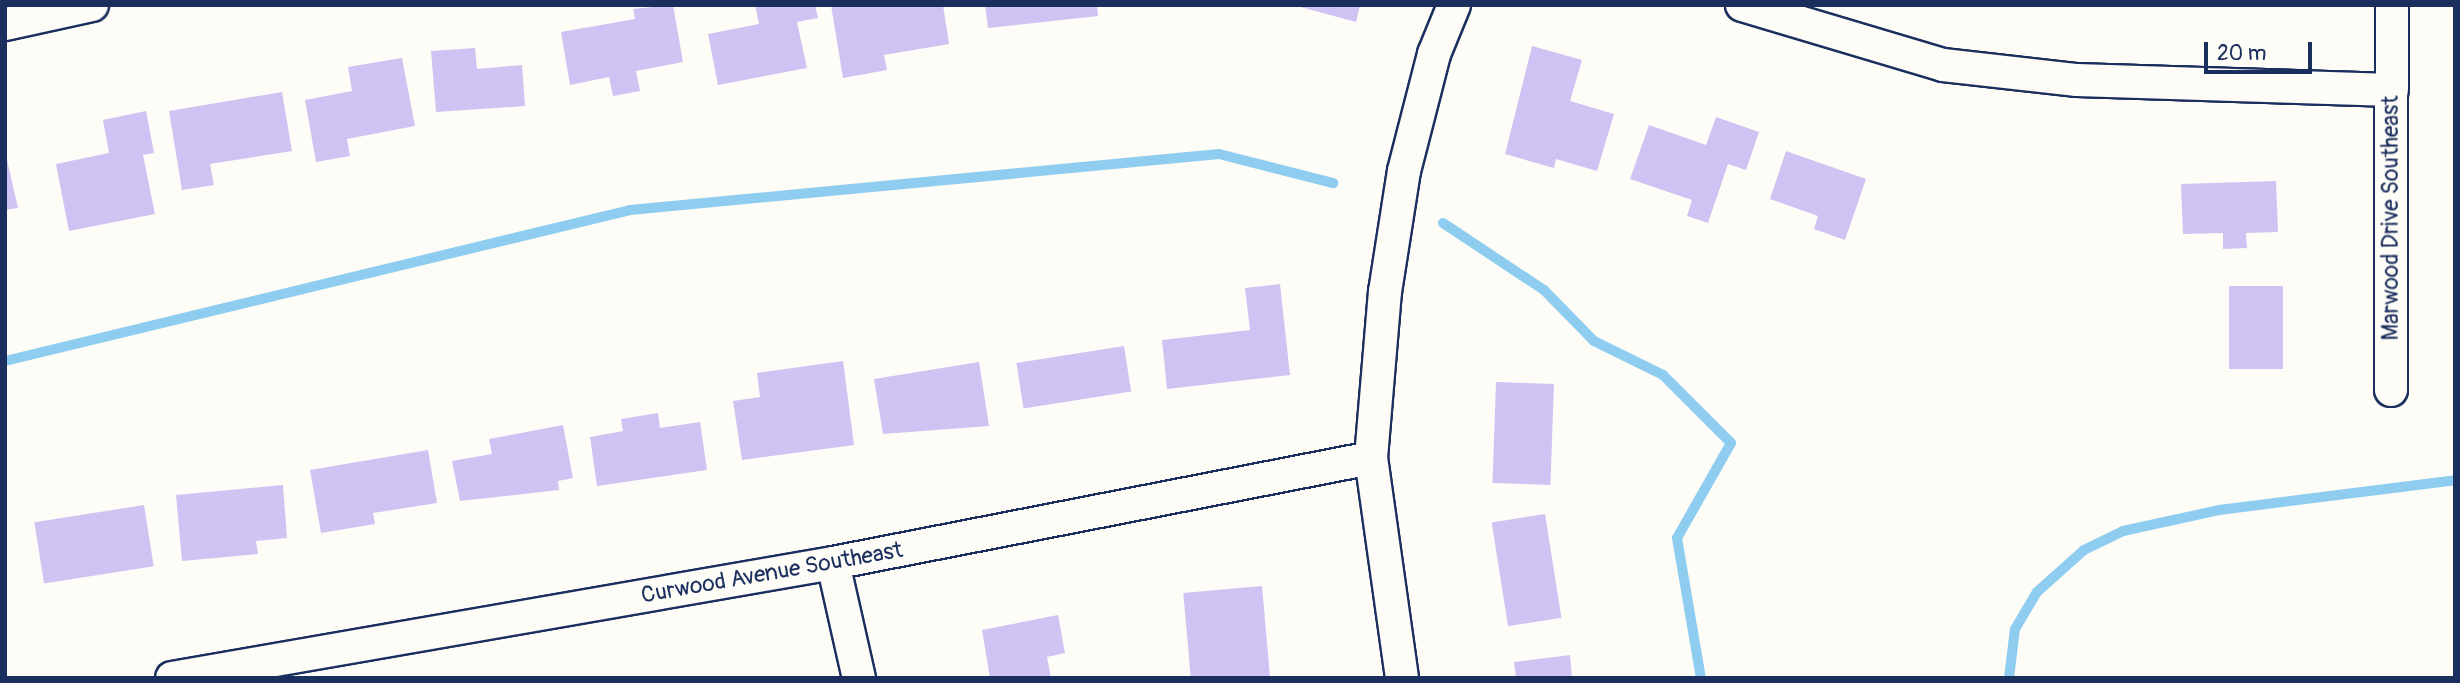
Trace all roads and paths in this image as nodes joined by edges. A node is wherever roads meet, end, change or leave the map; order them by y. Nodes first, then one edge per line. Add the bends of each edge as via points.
1 (92, 5) edge
2 (1454, 5) edge
3 (1742, 5) edge
4 (2392, 5) edge
5 (5, 24) edge
6 (2392, 90) junction
7 (2391, 390) dead end
8 (1371, 458) junction
9 (833, 563) junction
10 (172, 678) edge
11 (859, 678) edge
12 (1402, 678) edge

1 - 5 street
2 - 8 street via 1434,54 1404,171 1385,292
3 - 6 street via 1943,65 2077,80
4 - 6 street, Marwood Drive Southeast
6 - 7 street, Marwood Drive Southeast
8 - 9 street, Curwood Avenue Southeast
8 - 12 street
9 - 10 street, Curwood Avenue Southeast
9 - 11 street

